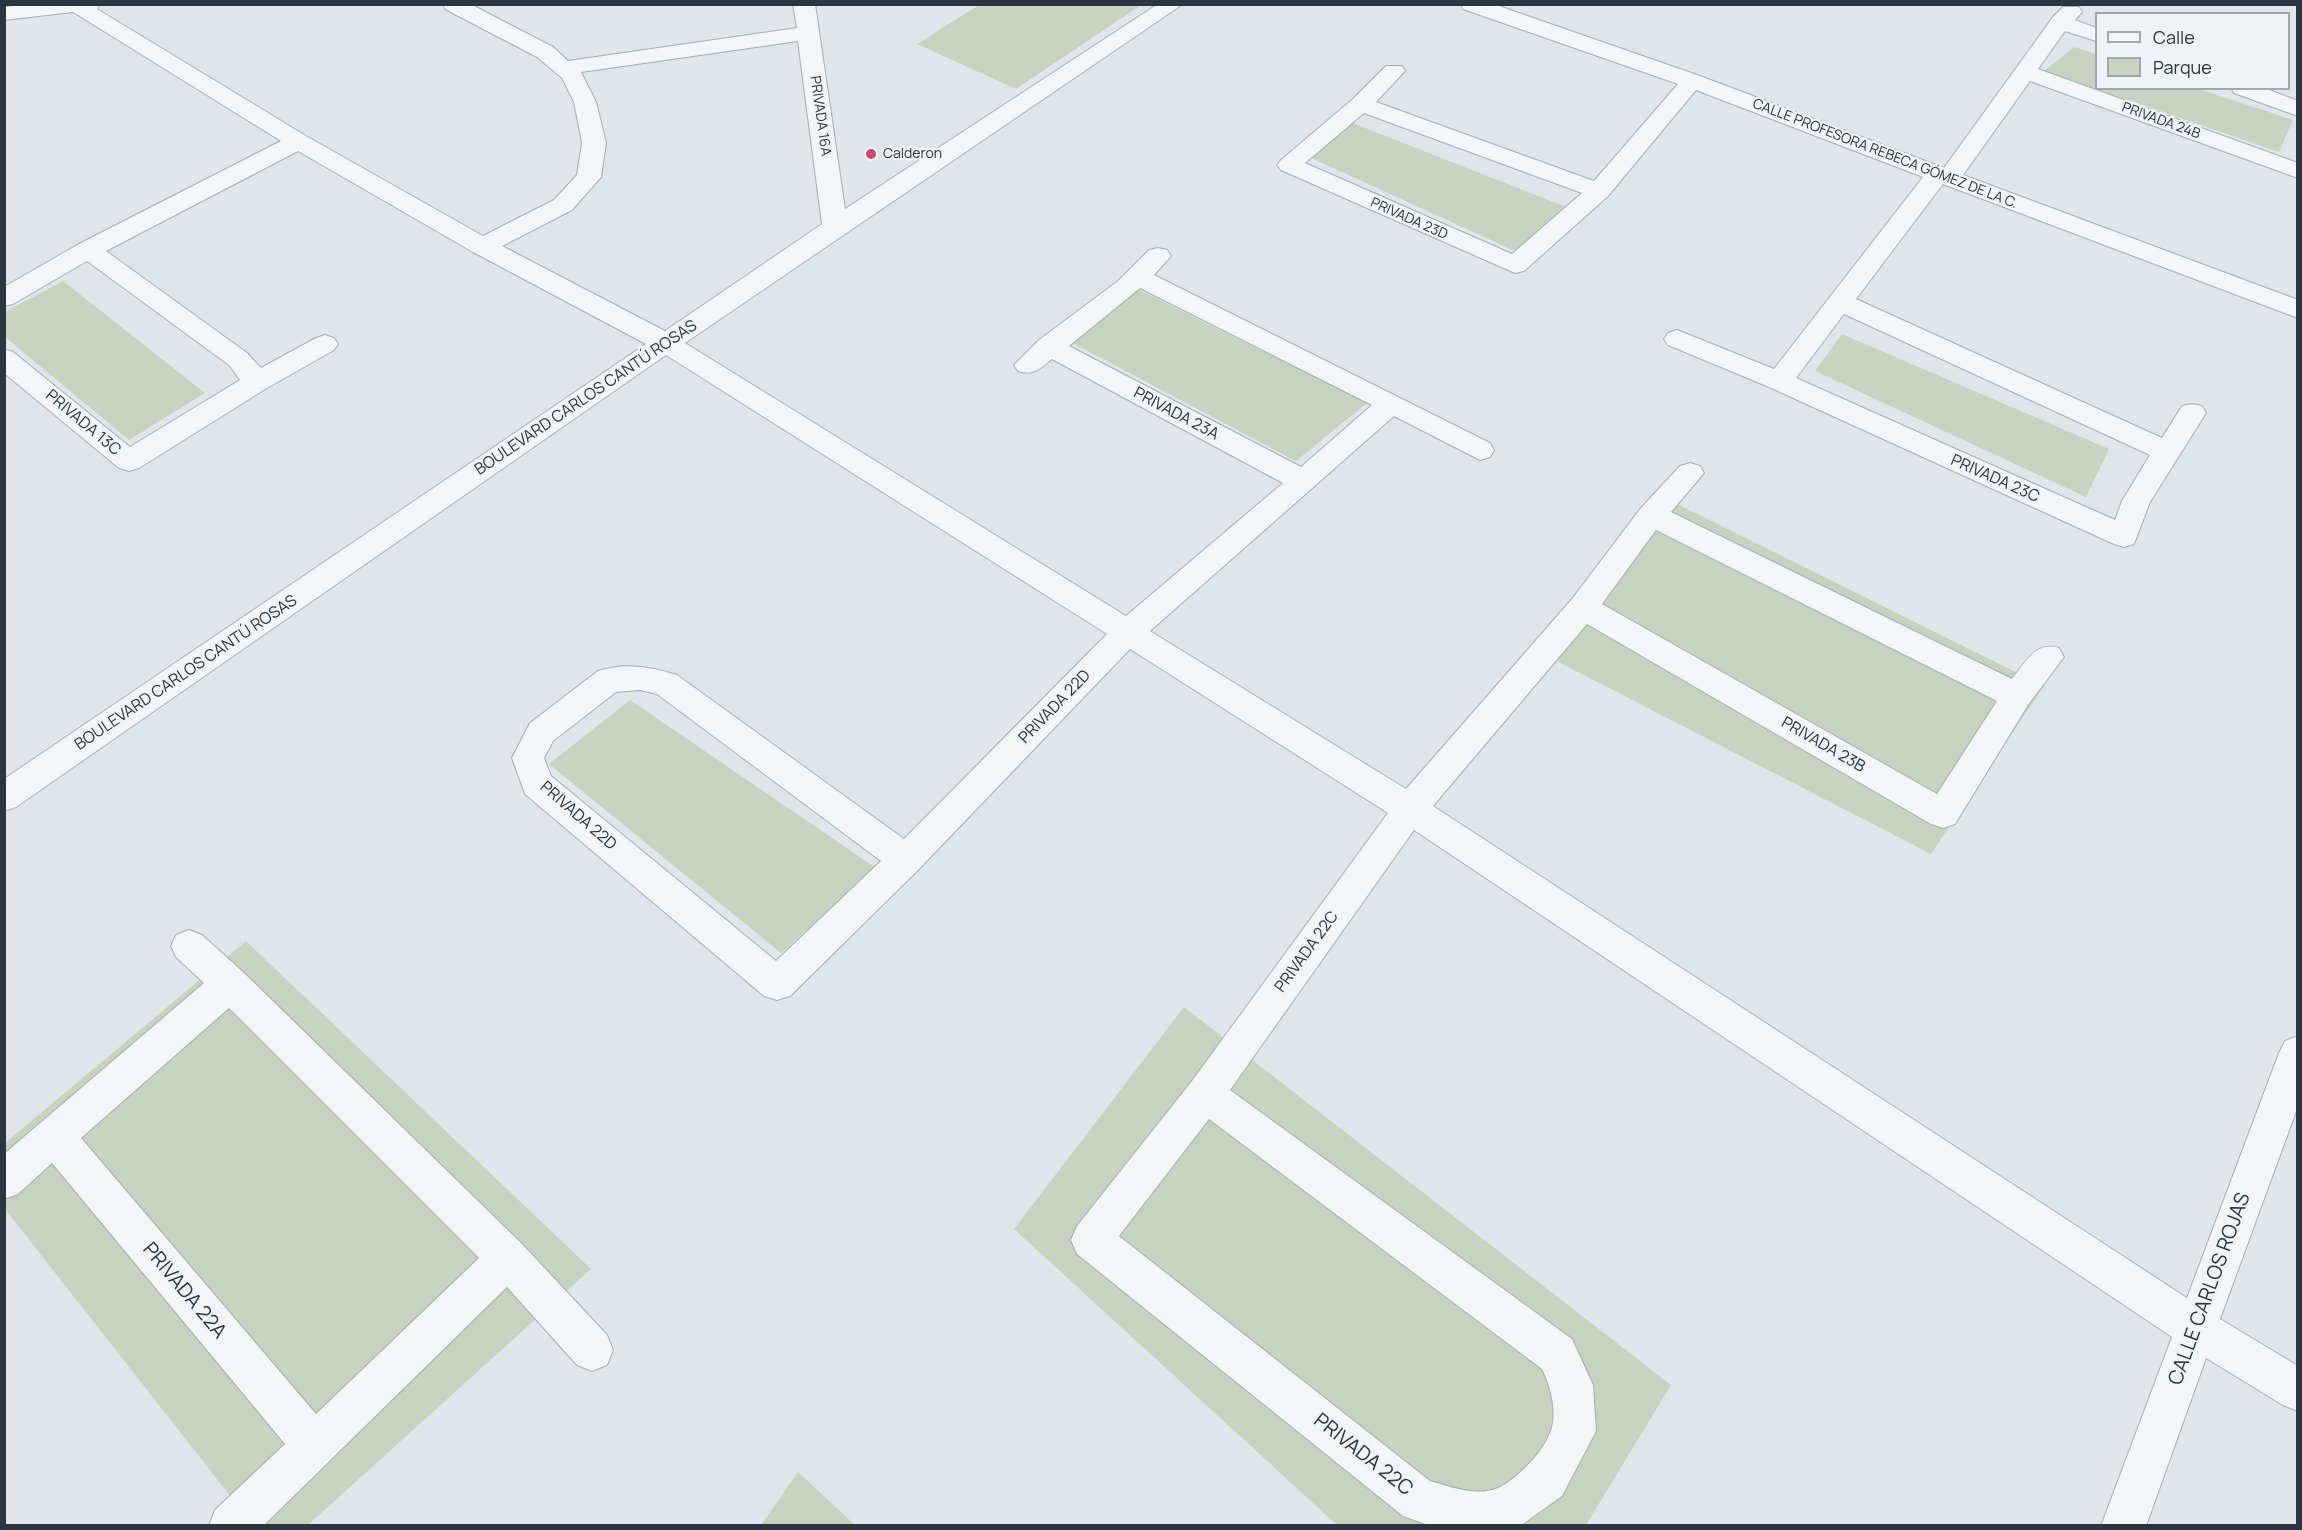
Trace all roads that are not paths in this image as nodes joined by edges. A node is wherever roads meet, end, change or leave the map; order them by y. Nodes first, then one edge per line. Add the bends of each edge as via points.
1 (453, 4) edge
2 (804, 4) edge
3 (1173, 4) edge
4 (1471, 4) edge
5 (83, 5) edge
6 (4, 14) edge
7 (808, 33) junction
8 (2095, 34) edge
9 (563, 68) junction
10 (1394, 71) dead end
11 (2025, 72) junction
12 (1692, 81) junction
13 (2247, 90) edge
14 (1361, 104) junction
15 (2298, 109) edge
16 (297, 141) junction
17 (2298, 171) edge
18 (1943, 176) junction
19 (1599, 191) junction
20 (835, 227) junction
21 (482, 246) junction
22 (88, 250) junction
23 (1158, 256) dead end
24 (1138, 277) junction
25 (4, 298) edge
26 (1840, 302) junction
27 (2298, 310) edge
28 (1677, 339) dead end
29 (666, 343) junction
30 (325, 344) dead end
31 (1048, 346) junction
32 (4, 358) edge
33 (1027, 365) dead end
34 (257, 381) junction
35 (1779, 381) junction
36 (1391, 403) junction
37 (2192, 413) dead end
38 (1480, 450) dead end
39 (2166, 451) junction
40 (1690, 473) dead end
41 (1304, 481) junction
42 (1651, 515) junction
43 (1582, 607) junction
44 (1128, 632) junction
45 (2048, 657) dead end
46 (2017, 696) junction
47 (4, 797) edge
48 (1410, 809) junction
49 (906, 860) junction
50 (189, 946) dead end
51 (230, 984) junction
52 (2298, 1053) edge
53 (1205, 1094) junction
54 (54, 1136) junction
55 (4, 1180) edge
56 (508, 1258) junction
57 (2196, 1328) junction
58 (592, 1350) dead end
59 (2298, 1390) edge
60 (314, 1445) junction
61 (231, 1526) edge
62 (2123, 1526) edge

1 - 9 street via 545,52
2 - 7 street, PRIVADA 16A
3 - 20 street, BOULEVARD CARLOS CANTÚ ROSAS
4 - 12 street, CALLE PROFESORA REBECA GÓMEZ DE LA C.
5 - 6 street
5 - 16 street
7 - 9 street
7 - 20 street, PRIVADA 16A
8 - 11 street via 2066,17
9 - 21 street via 572,75 585,102 594,143 589,177 563,205
10 - 14 street, PRIVADA 23D
11 - 17 street, PRIVADA 24B
11 - 18 street
12 - 18 street, CALLE PROFESORA REBECA GÓMEZ DE LA C.
12 - 19 street, PRIVADA 23D
13 - 15 street
14 - 19 street
14 - 19 street, PRIVADA 23D via 1288,165 1515,265
16 - 21 street
16 - 22 street
18 - 26 street
18 - 27 street, CALLE PROFESORA REBECA GÓMEZ DE LA C.
20 - 29 street, BOULEVARD CARLOS CANTÚ ROSAS
21 - 29 street
22 - 25 street
22 - 34 street via 238,359
23 - 24 street
24 - 31 street
24 - 36 street
26 - 35 street
26 - 39 street
28 - 35 street, PRIVADA 23C
29 - 44 street
29 - 47 street, BOULEVARD CARLOS CANTÚ ROSAS
30 - 34 street, PRIVADA 13C
31 - 33 street
31 - 41 street, PRIVADA 23A
32 - 34 street, PRIVADA 13C via 129,461
35 - 39 street, PRIVADA 23C via 2124,537 2136,501
36 - 38 street
36 - 41 street
37 - 39 street, PRIVADA 23C
40 - 42 street
41 - 44 street
42 - 43 street
42 - 46 street
43 - 46 street, PRIVADA 23B via 1943,814
43 - 48 street
44 - 48 street
44 - 49 street, PRIVADA 22D
45 - 46 street, PRIVADA 23B
48 - 53 street, PRIVADA 22C
48 - 57 street
49 - 49 street, PRIVADA 22D via 777,984 537,784 528,758 541,732 609,680 640,678 666,684
50 - 51 street
51 - 54 street
51 - 56 street
52 - 57 street, CALLE CARLOS ROJAS
53 - 53 street, PRIVADA 22C via 1557,1354 1572,1385 1574,1431 1546,1480 1506,1509 1470,1514 1419,1500 1091,1240
54 - 55 street
54 - 60 street, PRIVADA 22A
56 - 58 street
56 - 60 street
57 - 59 street
57 - 62 street, CALLE CARLOS ROJAS
60 - 61 street

